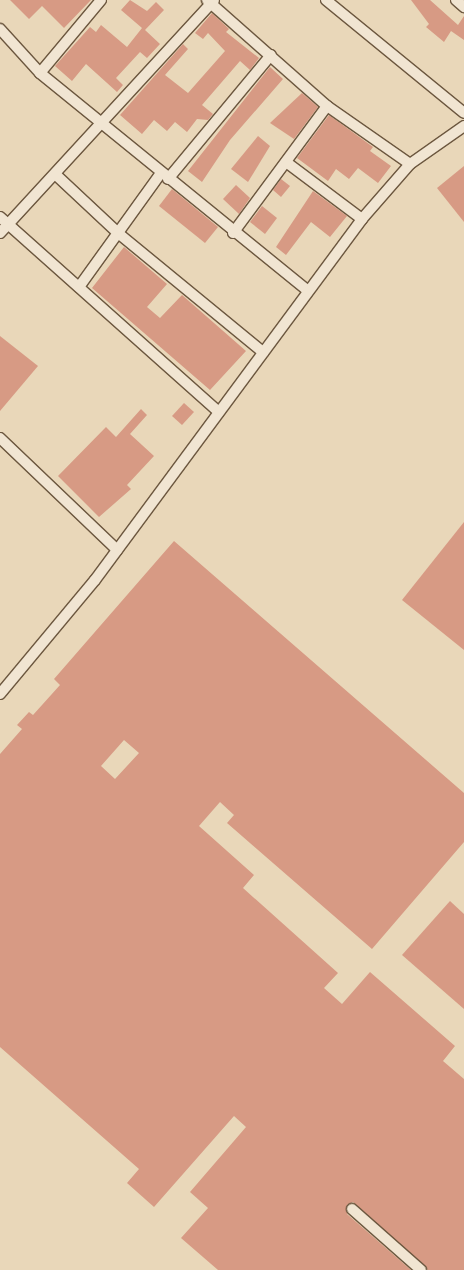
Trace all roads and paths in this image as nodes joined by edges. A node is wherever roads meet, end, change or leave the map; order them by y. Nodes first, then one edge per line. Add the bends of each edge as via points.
1 (101, 0) edge
2 (326, 0) edge
3 (456, 0) edge
4 (211, 1) edge
5 (464, 7) edge
6 (0, 29) edge
7 (271, 55) junction
8 (40, 73) junction
9 (327, 106) junction
10 (464, 113) edge
11 (101, 123) junction
12 (464, 126) edge
13 (286, 162) junction
14 (410, 164) junction
15 (55, 174) junction
16 (165, 176) junction
17 (0, 216) edge
18 (362, 219) junction
19 (8, 224) junction
20 (0, 233) edge
21 (118, 233) junction
22 (233, 233) junction
23 (78, 287) junction
24 (308, 291) junction
25 (263, 352) junction
26 (219, 412) junction
27 (0, 438) edge
28 (117, 550) junction
29 (0, 694) edge
30 (352, 1209) dead end
31 (421, 1270) edge

1 - 8 street
2 - 10 street
3 - 5 street
4 - 7 street
4 - 11 street
6 - 8 street
7 - 9 street
7 - 16 street
8 - 11 street
9 - 13 street
9 - 14 street
11 - 15 street
11 - 16 street
12 - 14 street
13 - 18 street
13 - 22 street
14 - 18 street
15 - 19 street
15 - 21 street
16 - 21 street
16 - 22 street
17 - 19 street
18 - 24 street
19 - 20 street
19 - 23 street
21 - 23 street
21 - 25 street
22 - 24 street
23 - 26 street
24 - 25 street
25 - 26 street
26 - 28 street
27 - 28 street
28 - 29 street
30 - 31 street

